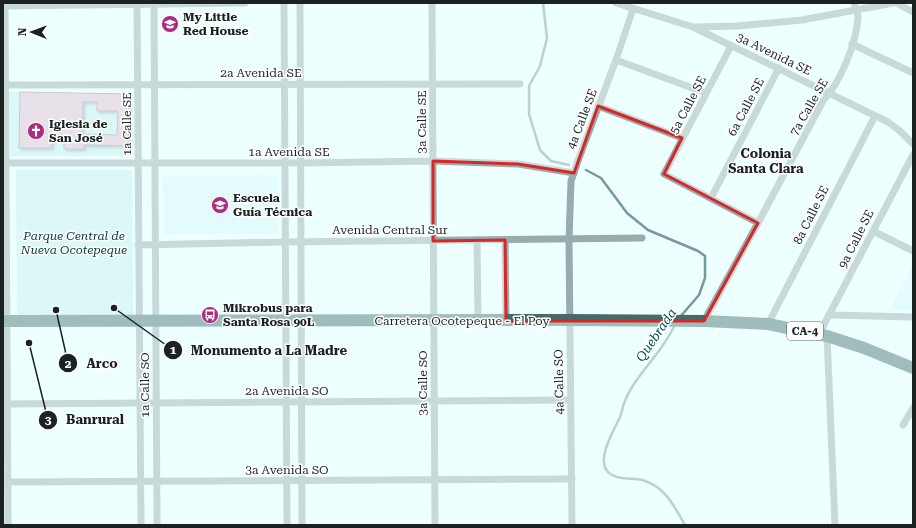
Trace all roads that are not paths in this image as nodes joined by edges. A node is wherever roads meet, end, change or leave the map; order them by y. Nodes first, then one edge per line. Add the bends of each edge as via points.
1 (245, 3) edge
2 (284, 3) edge
3 (300, 3) edge
4 (432, 3) edge
5 (616, 3) edge
6 (854, 3) edge
7 (893, 3) edge
8 (896, 3) edge
9 (137, 4) edge
10 (154, 4) edge
11 (4, 5) edge
12 (633, 9) junction
13 (857, 10) junction
14 (913, 12) edge
15 (693, 27) junction
16 (852, 44) junction
17 (731, 46) junction
18 (616, 60) junction
19 (779, 68) junction
20 (913, 73) edge
21 (284, 83) junction
22 (301, 83) junction
23 (433, 83) junction
24 (138, 84) junction
25 (155, 84) junction
26 (520, 84) dead end
27 (4, 85) edge
28 (706, 93) junction
29 (830, 94) junction
30 (598, 106) junction
31 (875, 116) junction
32 (682, 138) junction
33 (913, 144) edge
34 (913, 155) edge
35 (433, 161) junction
36 (5, 163) edge
37 (138, 163) junction
38 (155, 163) junction
39 (285, 163) junction
40 (301, 163) junction
41 (574, 173) junction
42 (711, 198) junction
43 (758, 223) junction
44 (873, 231) junction
45 (642, 238) dead end
46 (477, 240) junction
47 (505, 240) junction
48 (569, 240) junction
49 (434, 241) junction
50 (285, 242) junction
51 (301, 242) junction
52 (5, 245) edge
53 (138, 245) junction
54 (155, 245) junction
55 (913, 251) edge
56 (830, 315) junction
57 (913, 317) edge
58 (434, 320) junction
59 (569, 320) junction
60 (5, 321) edge
61 (140, 321) junction
62 (156, 321) junction
63 (286, 321) junction
64 (302, 321) junction
65 (478, 321) junction
66 (506, 321) junction
67 (704, 321) junction
68 (768, 324) junction
69 (823, 335) junction
70 (913, 368) edge
71 (570, 400) junction
72 (434, 401) junction
73 (286, 402) junction
74 (302, 402) junction
75 (140, 403) junction
76 (157, 403) junction
77 (5, 404) edge
78 (913, 408) edge
79 (903, 425) dead end
80 (302, 480) junction
81 (435, 480) junction
82 (572, 480) junction
83 (157, 481) junction
84 (287, 481) junction
85 (5, 482) edge
86 (141, 482) junction
87 (8, 525) edge
88 (141, 525) edge
89 (157, 525) edge
90 (287, 525) edge
91 (302, 525) edge
92 (435, 525) edge
93 (572, 525) edge
94 (835, 525) edge

1 - 10 street
2 - 21 street
3 - 22 street
4 - 23 street, 3a Calle SE
5 - 12 street, 3a Avenida SE
6 - 13 street, 7a Calle SE
7 - 13 street
8 - 14 street
9 - 10 street
9 - 11 street
9 - 24 street, 1a Calle SE
10 - 25 street
11 - 27 street
12 - 15 street, 3a Avenida SE
12 - 18 street, 4a Calle SE
13 - 15 street via 802,20
13 - 16 street, 7a Calle SE via 858,17
15 - 17 street, 3a Avenida SE
16 - 20 street
16 - 29 street, 7a Calle SE via 844,68
17 - 19 street, 3a Avenida SE
17 - 28 street, 5a Calle SE
18 - 28 street
18 - 30 street, 4a Calle SE
19 - 29 street, 3a Avenida SE
19 - 42 street, 6a Calle SE
21 - 22 street, 2a Avenida SE
21 - 25 street, 2a Avenida SE
21 - 39 street
22 - 23 street, 2a Avenida SE
22 - 40 street
23 - 26 street, 2a Avenida SE
23 - 35 street, 3a Calle SE
24 - 25 street, 2a Avenida SE
24 - 27 street, 2a Avenida SE
24 - 37 street, 1a Calle SE
25 - 38 street
27 - 36 street
28 - 32 street, 5a Calle SE
29 - 31 street, 3a Avenida SE
29 - 43 street, 7a Calle SE via 823,101
30 - 32 street
30 - 41 street, 4a Calle SE
31 - 33 street, 3a Avenida SE via 900,130
31 - 68 street, 8a Calle SE
32 - 42 street, 5a Calle SE via 664,174
34 - 44 street, 9a Calle SE
35 - 40 street, 1a Avenida SE
35 - 41 street, 1a Avenida SE via 518,164
35 - 49 street, 3a Calle SE
36 - 37 street, 1a Avenida SE
36 - 52 street
37 - 38 street, 1a Avenida SE
37 - 53 street, 1a Calle SE
38 - 39 street, 1a Avenida SE
38 - 54 street
39 - 40 street, 1a Avenida SE
39 - 50 street
40 - 51 street
41 - 48 street, 4a Calle SE
42 - 43 street
43 - 67 street, 7a Calle SE
44 - 55 street
44 - 56 street, 9a Calle SE
45 - 48 street, Avenida Central Sur
46 - 47 street, Avenida Central Sur
46 - 49 street, Avenida Central Sur
46 - 65 street
47 - 48 street, Avenida Central Sur
47 - 66 street
48 - 59 street, 4a Calle SO
49 - 51 street, Avenida Central Sur
49 - 58 street, 3a Calle SO
50 - 51 street, Avenida Central Sur
50 - 54 street, Avenida Central Sur
50 - 63 street
51 - 64 street
52 - 60 street
53 - 54 street, Avenida Central Sur
53 - 61 street, 1a Calle SO
54 - 62 street, 1a Calle SO
56 - 57 street
56 - 69 street, 9a Calle SE
58 - 64 main road, Carretera Ocotepeque - El Poy / CA-4
58 - 65 main road, Carretera Ocotepeque - El Poy / CA-4
58 - 72 street, 3a Calle SO
59 - 66 main road, Carretera Ocotepeque - El Poy / CA-4
59 - 67 main road, Carretera Ocotepeque - El Poy / CA-4
59 - 71 street, 4a Calle SO
60 - 61 main road, Carretera Ocotepeque - El Poy / CA-4
60 - 77 street
61 - 62 main road, Carretera Ocotepeque - El Poy / CA-4
61 - 75 street, 1a Calle SO
62 - 63 main road, Carretera Ocotepeque - El Poy / CA-4
62 - 76 street, 1a Calle SO
63 - 64 main road, Carretera Ocotepeque - El Poy / CA-4
63 - 73 street
64 - 74 street
65 - 66 main road, Carretera Ocotepeque - El Poy / CA-4
67 - 68 main road, Carretera Ocotepeque - El Poy / CA-4
68 - 69 main road, Carretera Ocotepeque - El Poy / CA-4
69 - 70 main road, Carretera Ocotepeque - El Poy / CA-4
69 - 94 street
71 - 72 street, 2a Avenida SO
71 - 82 street, 4a Calle SO
72 - 74 street, 2a Avenida SO
72 - 81 street, 3a Calle SO
73 - 74 street, 2a Avenida SO
73 - 76 street, 2a Avenida SO
73 - 84 street
74 - 80 street
75 - 76 street, 2a Avenida SO
75 - 77 street, 2a Avenida SO
75 - 86 street, 1a Calle SO
76 - 83 street, 1a Calle SO
77 - 85 street
78 - 79 street
80 - 81 street, 3a Avenida SO
80 - 84 street, 3a Avenida SO
80 - 91 street
81 - 82 street, 3a Avenida SO
81 - 92 street, 3a Calle SO
82 - 93 street, 4a Calle SO
83 - 84 street, 3a Avenida SO
83 - 86 street, 3a Avenida SO
83 - 89 street, 1a Calle SO
84 - 90 street
85 - 86 street, 3a Avenida SO
85 - 87 street
86 - 88 street, 1a Calle SO

